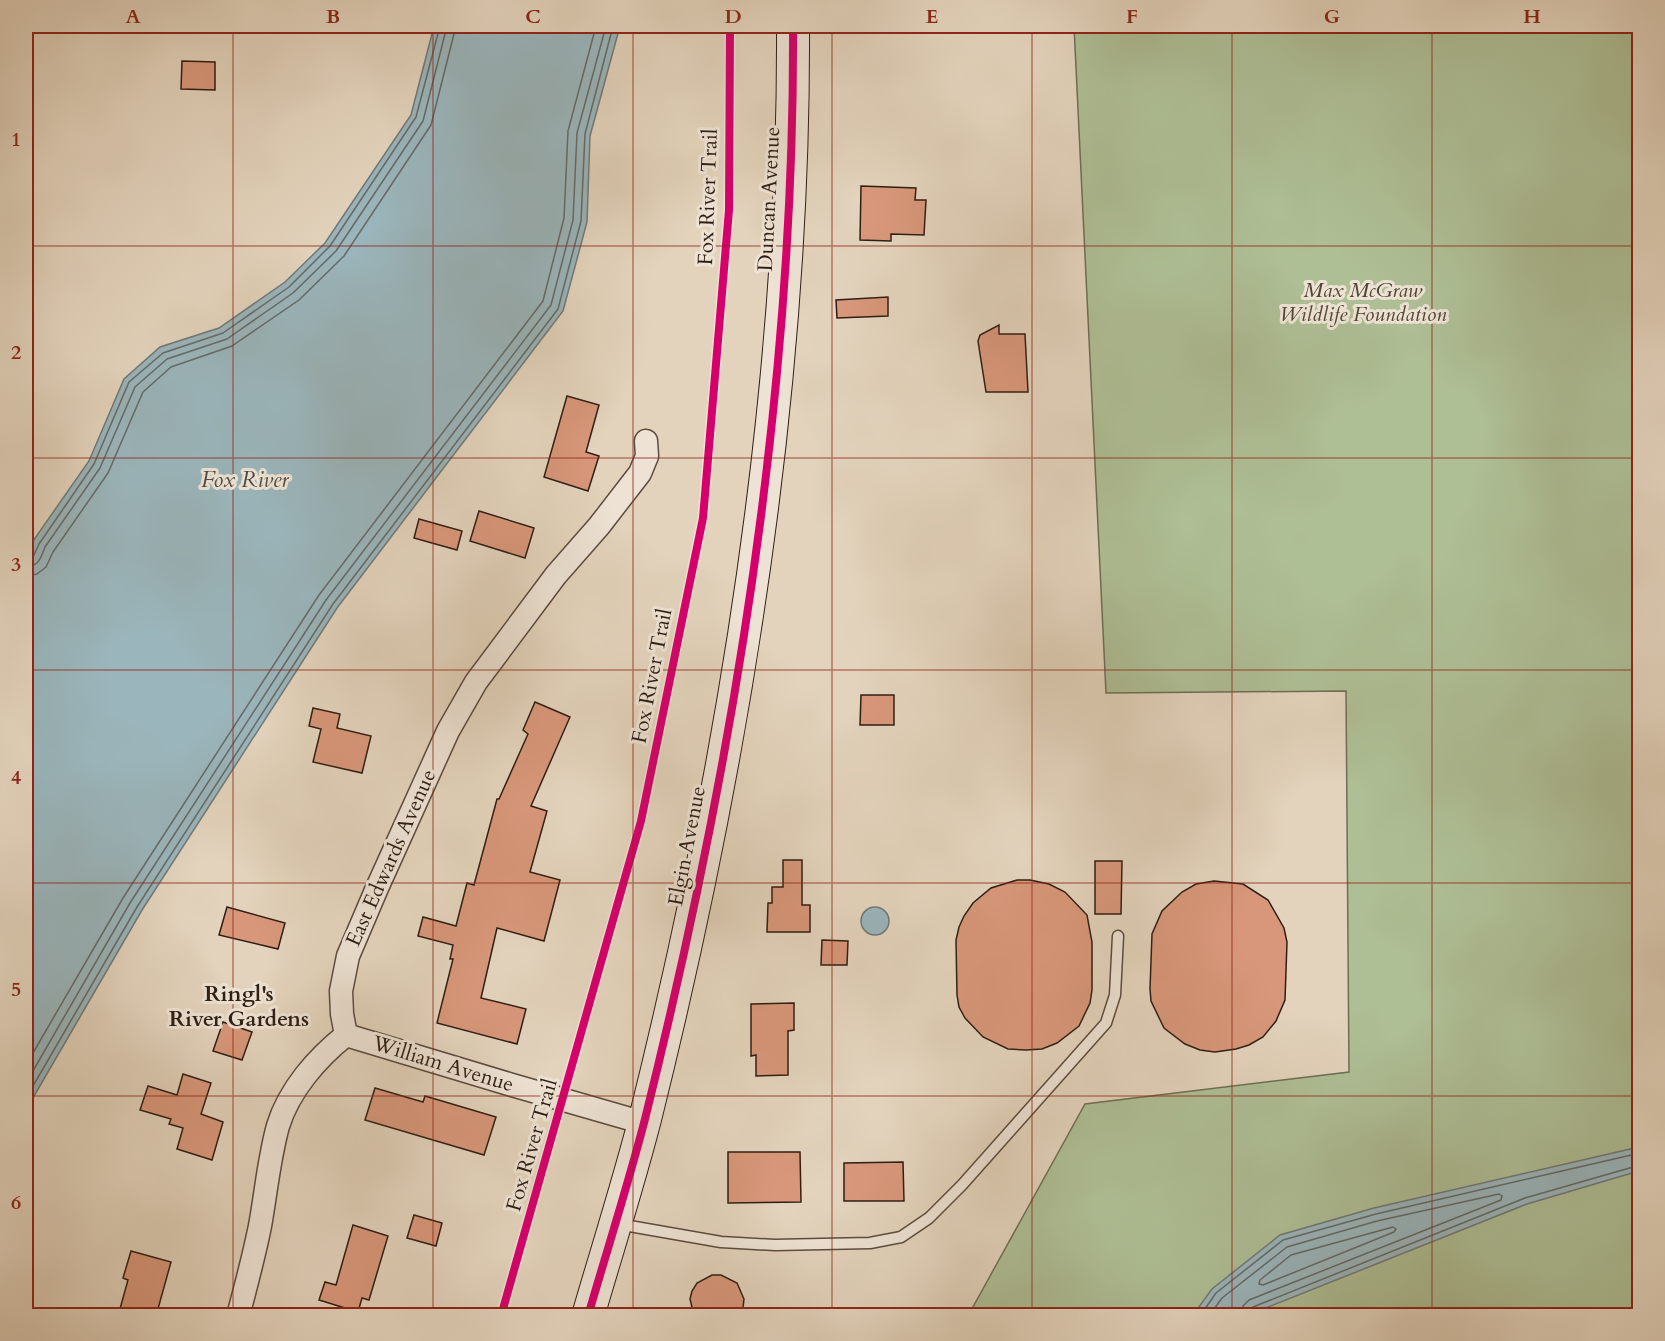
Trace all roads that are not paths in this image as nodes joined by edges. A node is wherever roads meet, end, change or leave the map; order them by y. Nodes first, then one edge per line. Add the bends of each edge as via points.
1 (793, 26) edge
2 (776, 374) joint
3 (646, 441) dead end
4 (1118, 936) dead end
5 (346, 1035) junction
6 (644, 1123) junction
7 (615, 1224) junction
8 (238, 1316) edge
9 (588, 1316) edge

1 - 2 street, Duncan Avenue via 788,209
2 - 6 street, Elgin Avenue via 760,523 719,779 682,964
3 - 5 street, East Edwards Avenue via 647,456 640,473 556,575 476,682 452,723 348,956 341,991
4 - 7 lane via 1115,995 1106,1023 962,1185 908,1233 870,1243 775,1245 711,1242
5 - 6 street, William Avenue
5 - 8 street via 314,1064 282,1115
6 - 7 street, Elgin Avenue
7 - 9 street, Elgin Avenue

